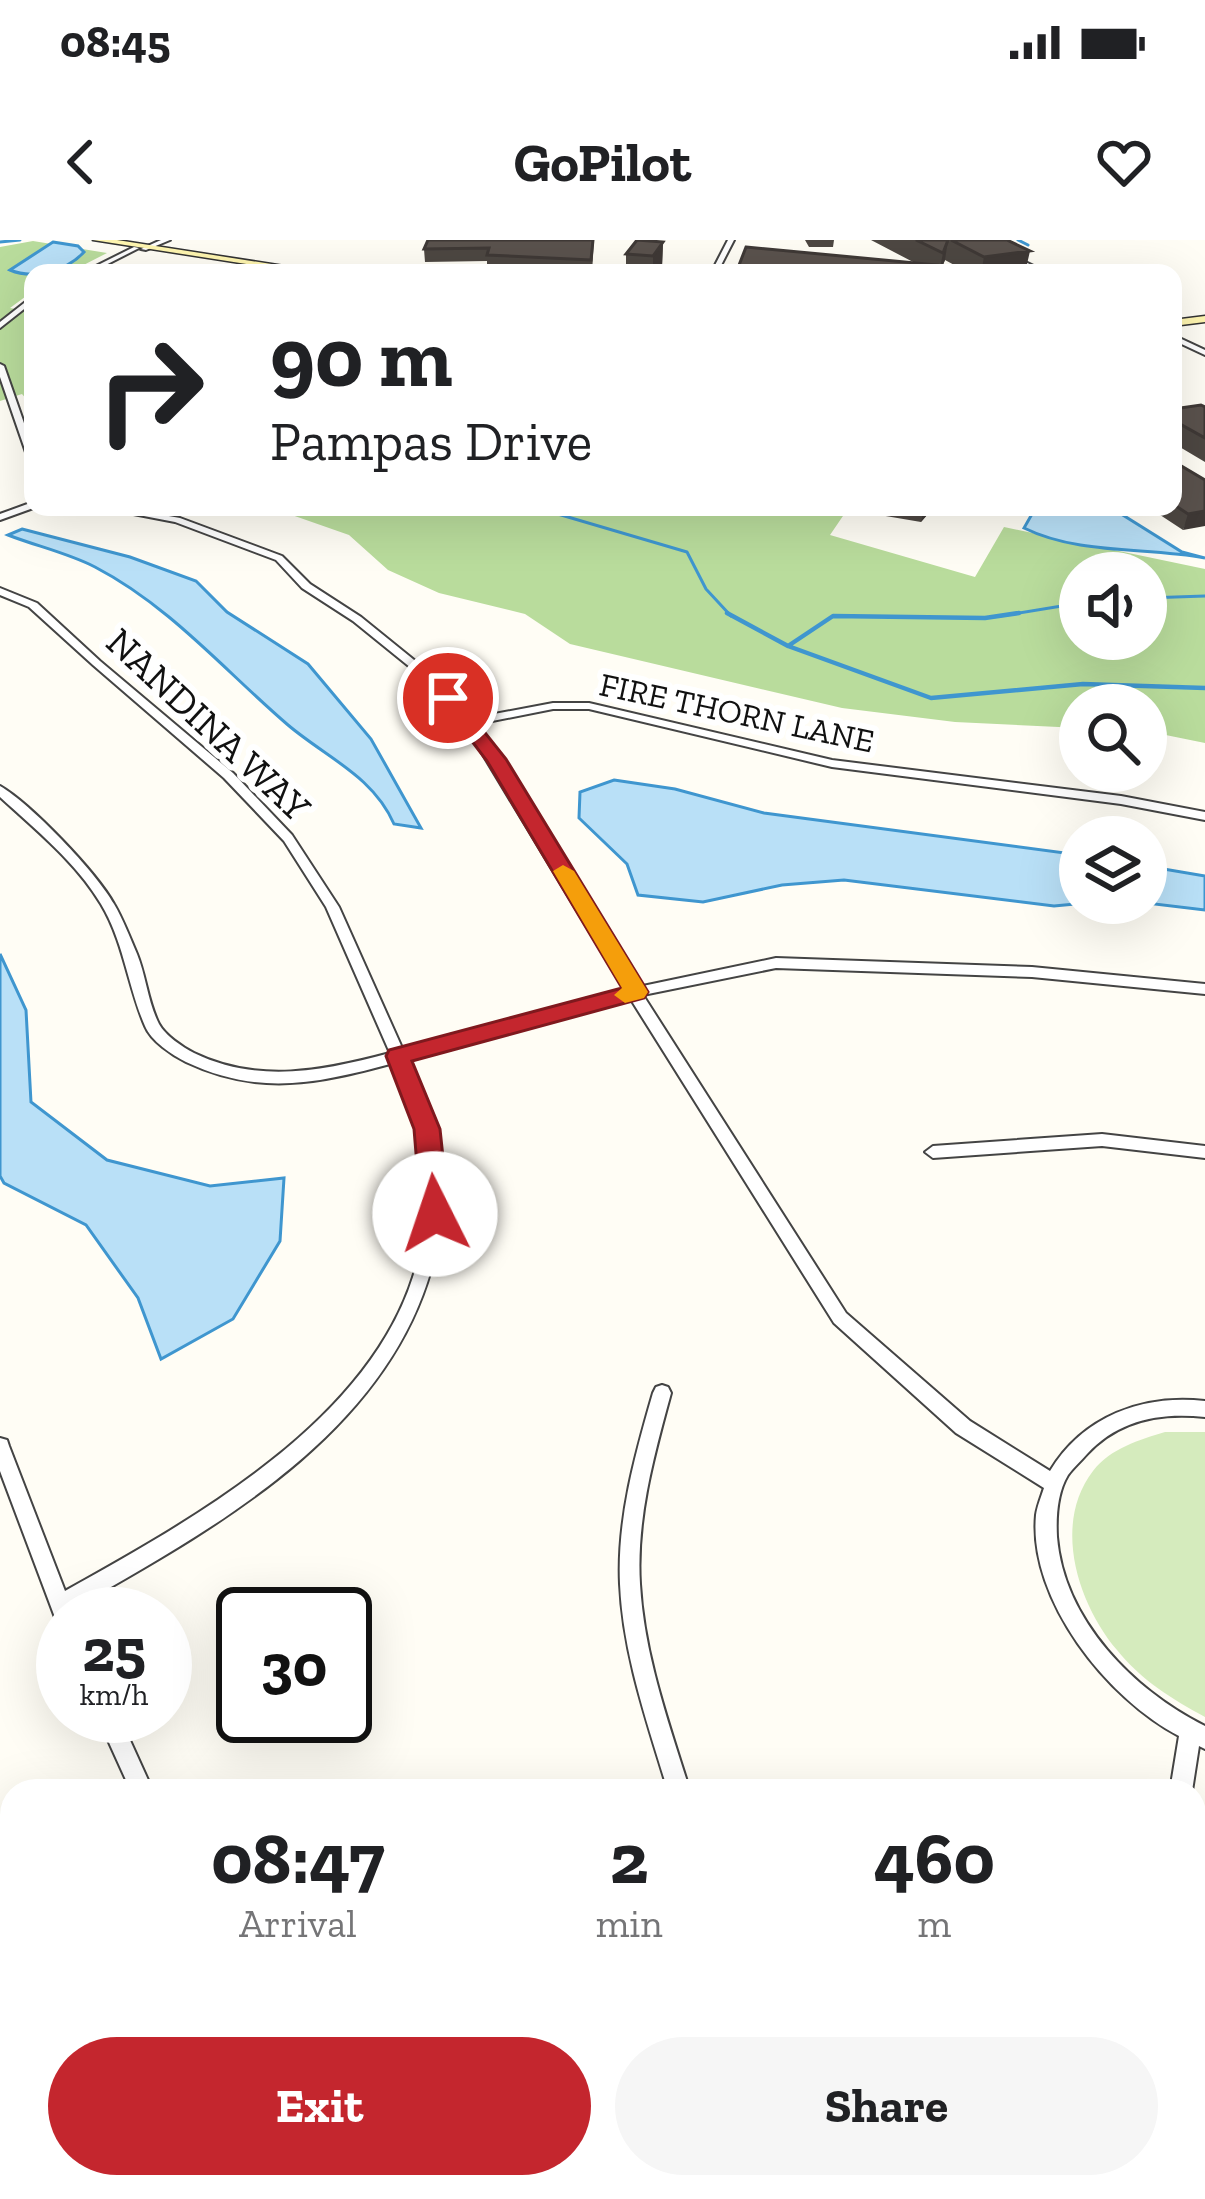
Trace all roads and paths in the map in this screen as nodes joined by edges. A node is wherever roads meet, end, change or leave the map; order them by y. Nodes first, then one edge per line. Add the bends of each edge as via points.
1 (98, 240) edge
2 (166, 240) edge
3 (975, 240) edge
4 (993, 240) edge
5 (140, 246) edge
6 (103, 264) edge
7 (263, 264) edge
8 (1027, 264) edge
9 (1043, 264) edge
10 (24, 306) edge
11 (0, 326) edge
12 (0, 366) edge
13 (24, 435) edge
14 (154, 516) edge
15 (0, 591) edge
16 (471, 722) junction
17 (0, 790) edge
18 (1205, 816) edge
19 (1205, 989) edge
20 (636, 992) junction
21 (398, 1056) junction
22 (933, 1152) dead end
23 (1205, 1152) edge
24 (662, 1393) dead end
25 (1205, 1409) edge
26 (0, 1445) edge
27 (1054, 1484) junction
28 (53, 1587) edge
29 (97, 1587) edge
30 (1197, 1735) edge
31 (120, 1743) edge
32 (137, 1779) edge
33 (676, 1779) edge
34 (1184, 1779) edge

1 - 5 street
2 - 5 street
3 - 8 street
4 - 9 street
5 - 6 street
5 - 7 street
10 - 11 street
12 - 13 street
14 - 16 street via 279,558 420,670
15 - 21 street, NANDINA WAY via 33,605 286,836 337,913
16 - 18 street, FIRE THORN LANE via 589,706 803,758 1065,789
16 - 20 street
17 - 21 street via 108,904 153,1029 171,1047 215,1069 294,1078
19 - 20 street via 815,961
20 - 21 street
20 - 27 street via 839,1318 963,1427
21 - 29 street, NANDINA WAY via 427,1129 437,1203 423,1280 371,1373 272,1475
22 - 23 street via 1102,1141
24 - 33 street via 640,1467 630,1583 644,1673
25 - 27 street via 1146,1409 1109,1422 1078,1445
26 - 28 street
27 - 30 street via 1046,1521 1052,1572 1075,1626 1144,1703
30 - 34 street
31 - 32 street

